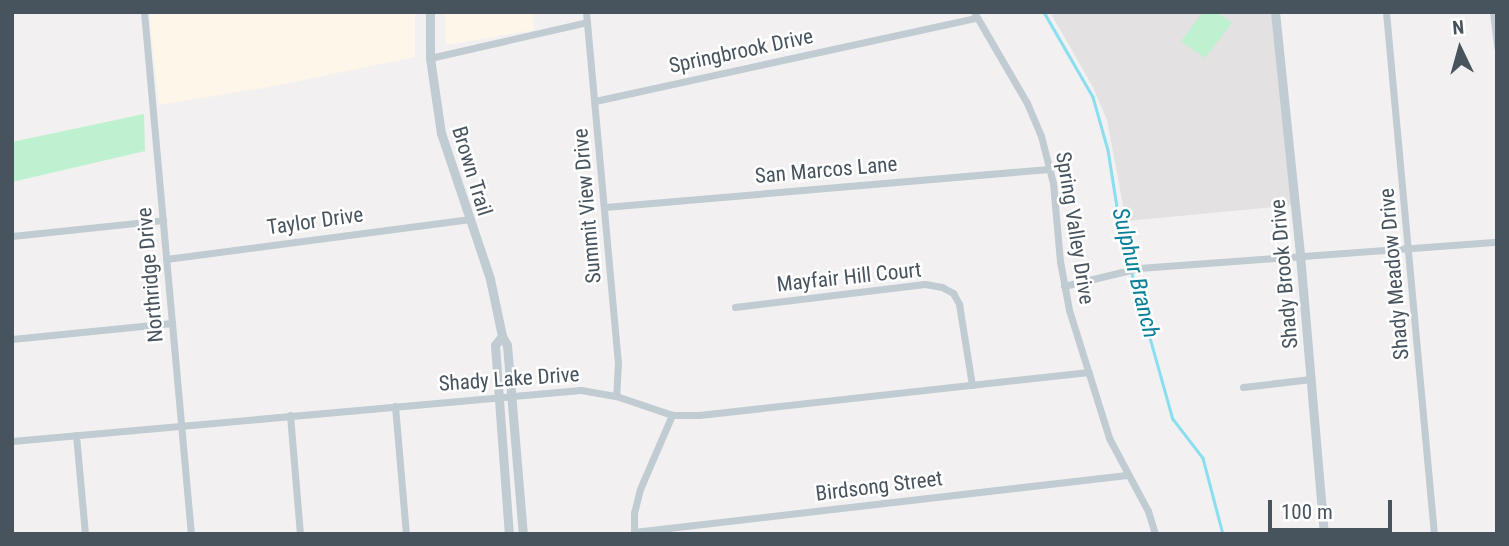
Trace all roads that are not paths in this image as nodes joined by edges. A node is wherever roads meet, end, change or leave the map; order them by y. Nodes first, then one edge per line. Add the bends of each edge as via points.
1 (144, 12) edge
2 (430, 12) edge
3 (586, 12) edge
4 (1275, 12) edge
5 (1386, 12) edge
6 (1493, 12) edge
7 (976, 15) edge
8 (587, 22) junction
9 (1497, 47) edge
10 (430, 58) junction
11 (594, 101) junction
12 (1049, 169) junction
13 (605, 207) junction
14 (468, 219) junction
15 (163, 220) junction
16 (12, 236) edge
17 (1497, 242) edge
18 (1410, 249) junction
19 (1300, 255) junction
20 (166, 259) junction
21 (1063, 286) junction
22 (735, 307) dead end
23 (172, 323) junction
24 (502, 336) junction
25 (12, 339) edge
26 (1089, 372) junction
27 (1311, 379) junction
28 (972, 385) junction
29 (1242, 387) dead end
30 (512, 395) junction
31 (499, 396) junction
32 (615, 396) junction
33 (395, 406) junction
34 (290, 415) junction
35 (673, 415) junction
36 (181, 425) junction
37 (76, 435) junction
38 (12, 441) edge
39 (1127, 475) junction
40 (634, 533) edge
41 (85, 534) edge
42 (191, 534) edge
43 (300, 534) edge
44 (406, 534) edge
45 (509, 534) edge
46 (523, 534) edge
47 (1155, 534) edge
48 (1324, 534) edge
49 (1434, 534) edge

1 - 15 street, Northridge Drive
2 - 10 street, Brown Trail
3 - 8 street, Summit View Drive
4 - 19 street, Shady Brook Drive
5 - 18 street, Shady Meadow Drive
6 - 9 street
7 - 11 street, Springbrook Drive
7 - 12 street, Spring Valley Drive via 1034,119
8 - 10 street
8 - 11 street, Summit View Drive
10 - 14 street, Brown Trail via 441,133
11 - 13 street, Summit View Drive
12 - 13 street, San Marcos Lane
12 - 21 street, Spring Valley Drive
13 - 32 street, Summit View Drive via 618,362
14 - 20 street, Taylor Drive
14 - 24 street, Brown Trail via 490,279
15 - 16 street
15 - 20 street, Northridge Drive
17 - 18 street
18 - 19 street
18 - 49 street, Shady Meadow Drive
19 - 21 street via 1139,268
19 - 27 street, Shady Brook Drive
20 - 23 street, Northridge Drive
21 - 26 street, Spring Valley Drive
22 - 28 street, Mayfair Hill Court via 925,284 942,287 953,292 960,304
23 - 25 street
23 - 36 street, Northridge Drive
24 - 30 street, Brown Trail
24 - 31 street, Brown Trail via 495,345
26 - 28 street, Shady Lake Drive
26 - 39 street, Spring Valley Drive via 1109,438
27 - 29 street
27 - 48 street, Shady Brook Drive
28 - 35 street, Shady Lake Drive
30 - 31 street, Shady Lake Drive
30 - 32 street, Shady Lake Drive via 581,390
30 - 46 street, Brown Trail
31 - 33 street, Shady Lake Drive
31 - 45 street, Brown Trail
32 - 35 street, Shady Lake Drive
33 - 34 street, Shady Lake Drive
33 - 44 street
34 - 36 street, Shady Lake Drive
34 - 43 street
35 - 40 street via 640,489
36 - 37 street, Shady Lake Drive
36 - 42 street, Northridge Drive
37 - 38 street, Shady Lake Drive
37 - 41 street
39 - 40 street, Birdsong Street
39 - 47 street, Spring Valley Drive via 1149,511

